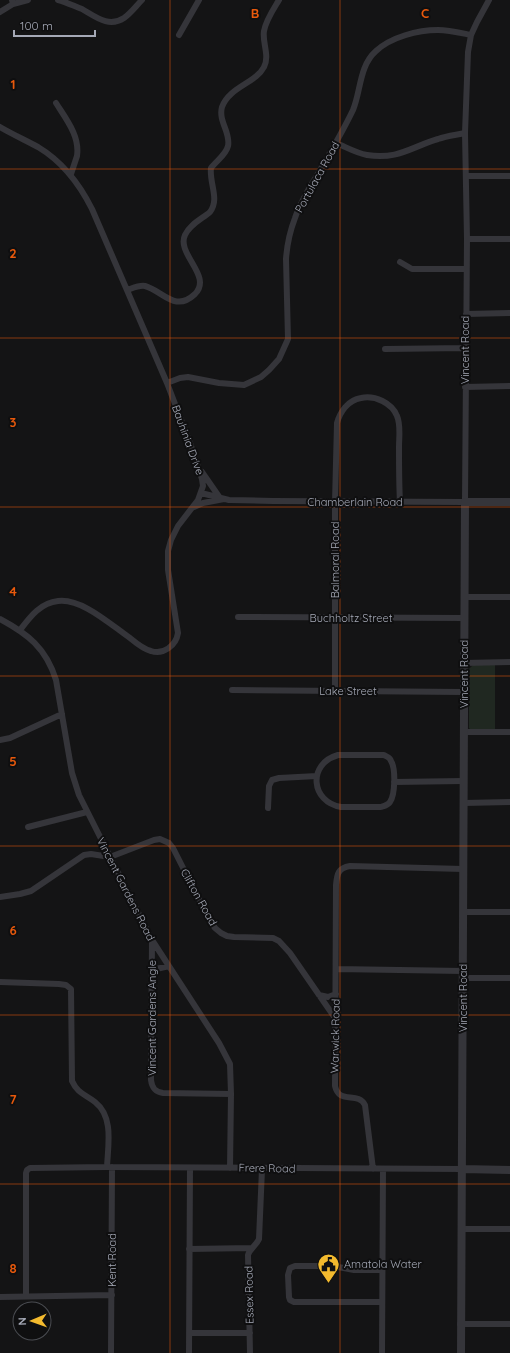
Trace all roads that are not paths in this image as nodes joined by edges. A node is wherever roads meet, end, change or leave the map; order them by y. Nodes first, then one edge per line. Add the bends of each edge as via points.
1 (28, 0) edge
2 (58, 0) edge
3 (142, 0) edge
4 (199, 0) edge
5 (279, 0) edge
6 (490, 0) edge
7 (13, 2) edge
8 (0, 12) edge
9 (179, 35) dead end
10 (472, 35) junction
11 (56, 103) dead end
12 (0, 127) edge
13 (465, 133) junction
14 (336, 143) junction
15 (71, 174) junction
16 (466, 176) junction
17 (510, 176) edge
18 (467, 239) junction
19 (510, 239) edge
20 (400, 262) dead end
21 (466, 269) junction
22 (127, 290) junction
23 (510, 313) edge
24 (466, 314) junction
25 (466, 348) junction
26 (385, 350) dead end
27 (167, 383) junction
28 (510, 386) edge
29 (465, 387) junction
30 (199, 467) junction
31 (201, 493) junction
32 (223, 498) junction
33 (335, 502) junction
34 (400, 502) junction
35 (465, 502) junction
36 (510, 502) edge
37 (193, 508) junction
38 (464, 597) junction
39 (510, 597) edge
40 (238, 617) dead end
41 (335, 618) junction
42 (464, 618) junction
43 (0, 619) edge
44 (20, 630) junction
45 (510, 662) edge
46 (464, 663) junction
47 (232, 690) dead end
48 (335, 691) junction
49 (463, 692) junction
50 (62, 714) junction
51 (464, 732) junction
52 (510, 732) edge
53 (0, 740) edge
54 (317, 776) junction
55 (464, 781) junction
56 (394, 782) junction
57 (464, 802) junction
58 (510, 802) edge
59 (268, 808) dead end
60 (87, 812) junction
61 (28, 827) dead end
62 (110, 857) junction
63 (463, 869) junction
64 (0, 897) edge
65 (463, 912) junction
66 (510, 912) edge
67 (152, 940) junction
68 (169, 966) junction
69 (336, 969) junction
70 (152, 970) junction
71 (463, 975) junction
72 (510, 978) edge
73 (0, 982) edge
74 (336, 994) junction
75 (319, 995) junction
76 (336, 1018) junction
77 (231, 1094) junction
78 (110, 1167) junction
79 (190, 1168) junction
80 (230, 1168) junction
81 (262, 1169) junction
82 (373, 1169) junction
83 (383, 1169) junction
84 (462, 1169) junction
85 (510, 1170) edge
86 (461, 1229) junction
87 (510, 1229) edge
88 (252, 1248) junction
89 (189, 1249) junction
90 (382, 1270) junction
91 (112, 1295) junction
92 (26, 1296) junction
93 (0, 1297) edge
94 (382, 1302) junction
95 (460, 1324) junction
96 (510, 1324) edge
97 (189, 1333) junction
98 (250, 1333) junction
99 (111, 1353) edge
100 (189, 1353) edge
101 (250, 1353) edge
102 (382, 1353) edge
103 (460, 1353) edge

1 - 7 street
2 - 3 street via 109,22 124,19
4 - 9 street
5 - 22 street via 264,31 264,67 235,90 223,105 222,116 228,146 212,168 212,209 191,226 184,239 184,247 198,275 197,291 189,299 176,302 146,286
6 - 10 street, Vincent Road
7 - 8 street
10 - 13 street, Vincent Road via 468,52
10 - 14 street, Portulaca Road via 424,31 382,46 364,67 353,110
11 - 15 street via 77,143 77,155
12 - 15 street, Bauhinia Drive via 52,156
13 - 14 street via 438,139 393,155 368,155
13 - 16 street, Vincent Road
14 - 27 street, Portulaca Road via 305,195 287,247 288,339 279,359 261,377 244,384 188,378
15 - 22 street, Bauhinia Drive via 92,209
16 - 17 street
16 - 18 street, Vincent Road
18 - 19 street
18 - 21 street, Vincent Road
20 - 21 street via 412,269
21 - 24 street, Vincent Road
22 - 27 street, Bauhinia Drive
23 - 24 street
24 - 25 street, Vincent Road
25 - 26 street
25 - 29 street, Vincent Road
27 - 30 street, Bauhinia Drive
28 - 29 street
29 - 35 street, Vincent Road
30 - 31 street, Bauhinia Drive via 202,479
30 - 32 street
31 - 32 street, Chamberlain Road
31 - 37 street, Bauhinia Drive
32 - 33 street, Chamberlain Road
32 - 37 street
33 - 34 street, Chamberlain Road
33 - 34 street, Balmoral Road via 336,436 339,415 352,402 369,397 388,404 397,415
33 - 41 street, Balmoral Road
34 - 35 street, Chamberlain Road
35 - 36 street, Chamberlain Road
35 - 38 street, Vincent Road
37 - 44 street, Bauhinia Drive via 178,526 168,551 168,570 178,633 175,642 168,648 158,652 145,649 88,609 65,601 51,602 37,610
38 - 39 street
38 - 42 street, Vincent Road
40 - 41 street, Buchholtz Street
41 - 42 street, Buchholtz Street
41 - 48 street, Balmoral Road
42 - 46 street, Vincent Road
43 - 44 street, Vincent Gardens Road
44 - 50 street, Vincent Gardens Road via 41,650 51,666
45 - 46 street
46 - 49 street, Vincent Road
47 - 48 street, Lake Street
48 - 49 street, Lake Street
49 - 51 street, Vincent Road
50 - 53 street via 10,738
50 - 60 street, Vincent Gardens Road via 74,783
51 - 52 street
51 - 55 street, Vincent Road
54 - 56 street via 324,762 331,757 384,755 392,761
54 - 56 street via 319,792 335,806 342,807 386,806 392,796
54 - 59 street via 272,780 269,786
55 - 56 street
55 - 57 street, Vincent Road
57 - 58 street
57 - 63 street, Vincent Road
60 - 61 street
60 - 62 street, Vincent Gardens Road
62 - 64 street via 84,855 31,891
62 - 67 street, Vincent Gardens Road
62 - 75 street, Clifton Road via 154,840 169,843 215,928 234,937 273,938 279,941
63 - 65 street, Vincent Road
63 - 69 street, Warwick Road via 350,866 339,870 336,882
65 - 66 street
65 - 71 street, Vincent Road
67 - 68 street, Vincent Gardens Road
67 - 70 street, Vincent Gardens Angle
68 - 70 street
68 - 77 street, Vincent Gardens Road via 227,1057 231,1071
69 - 71 street
69 - 74 street, Warwick Road
70 - 77 street, Vincent Gardens Angle via 153,1088 159,1093
71 - 72 street
71 - 84 street, Vincent Road
73 - 78 street, Kent Road via 59,984 66,985 71,990 72,1081 79,1092 94,1101 105,1114 108,1124
74 - 75 street via 328,997
74 - 76 street, Warwick Road
75 - 76 street, Clifton Road
76 - 82 street, Warwick Road via 336,1090 340,1096 360,1099 365,1105
77 - 80 street, Vincent Gardens Road
78 - 79 street, Frere Road
78 - 91 street, Kent Road
78 - 92 street, Frere Road via 27,1170
79 - 80 street, Frere Road
79 - 89 street
80 - 81 street, Frere Road
81 - 82 street, Frere Road
81 - 88 street, Essex Road via 259,1239
82 - 83 street, Frere Road
83 - 84 street, Frere Road
83 - 90 street
84 - 85 street, Frere Road
84 - 86 street, Vincent Road
86 - 87 street
86 - 95 street, Vincent Road
88 - 89 street
88 - 98 street, Essex Road via 248,1255
89 - 97 street
90 - 94 street
90 - 94 street via 295,1266 290,1268 288,1275 289,1297 294,1302
91 - 92 street
91 - 99 street, Kent Road
92 - 93 street
94 - 102 street
95 - 96 street
95 - 103 street, Vincent Road
97 - 98 street
97 - 100 street
98 - 101 street, Essex Road

